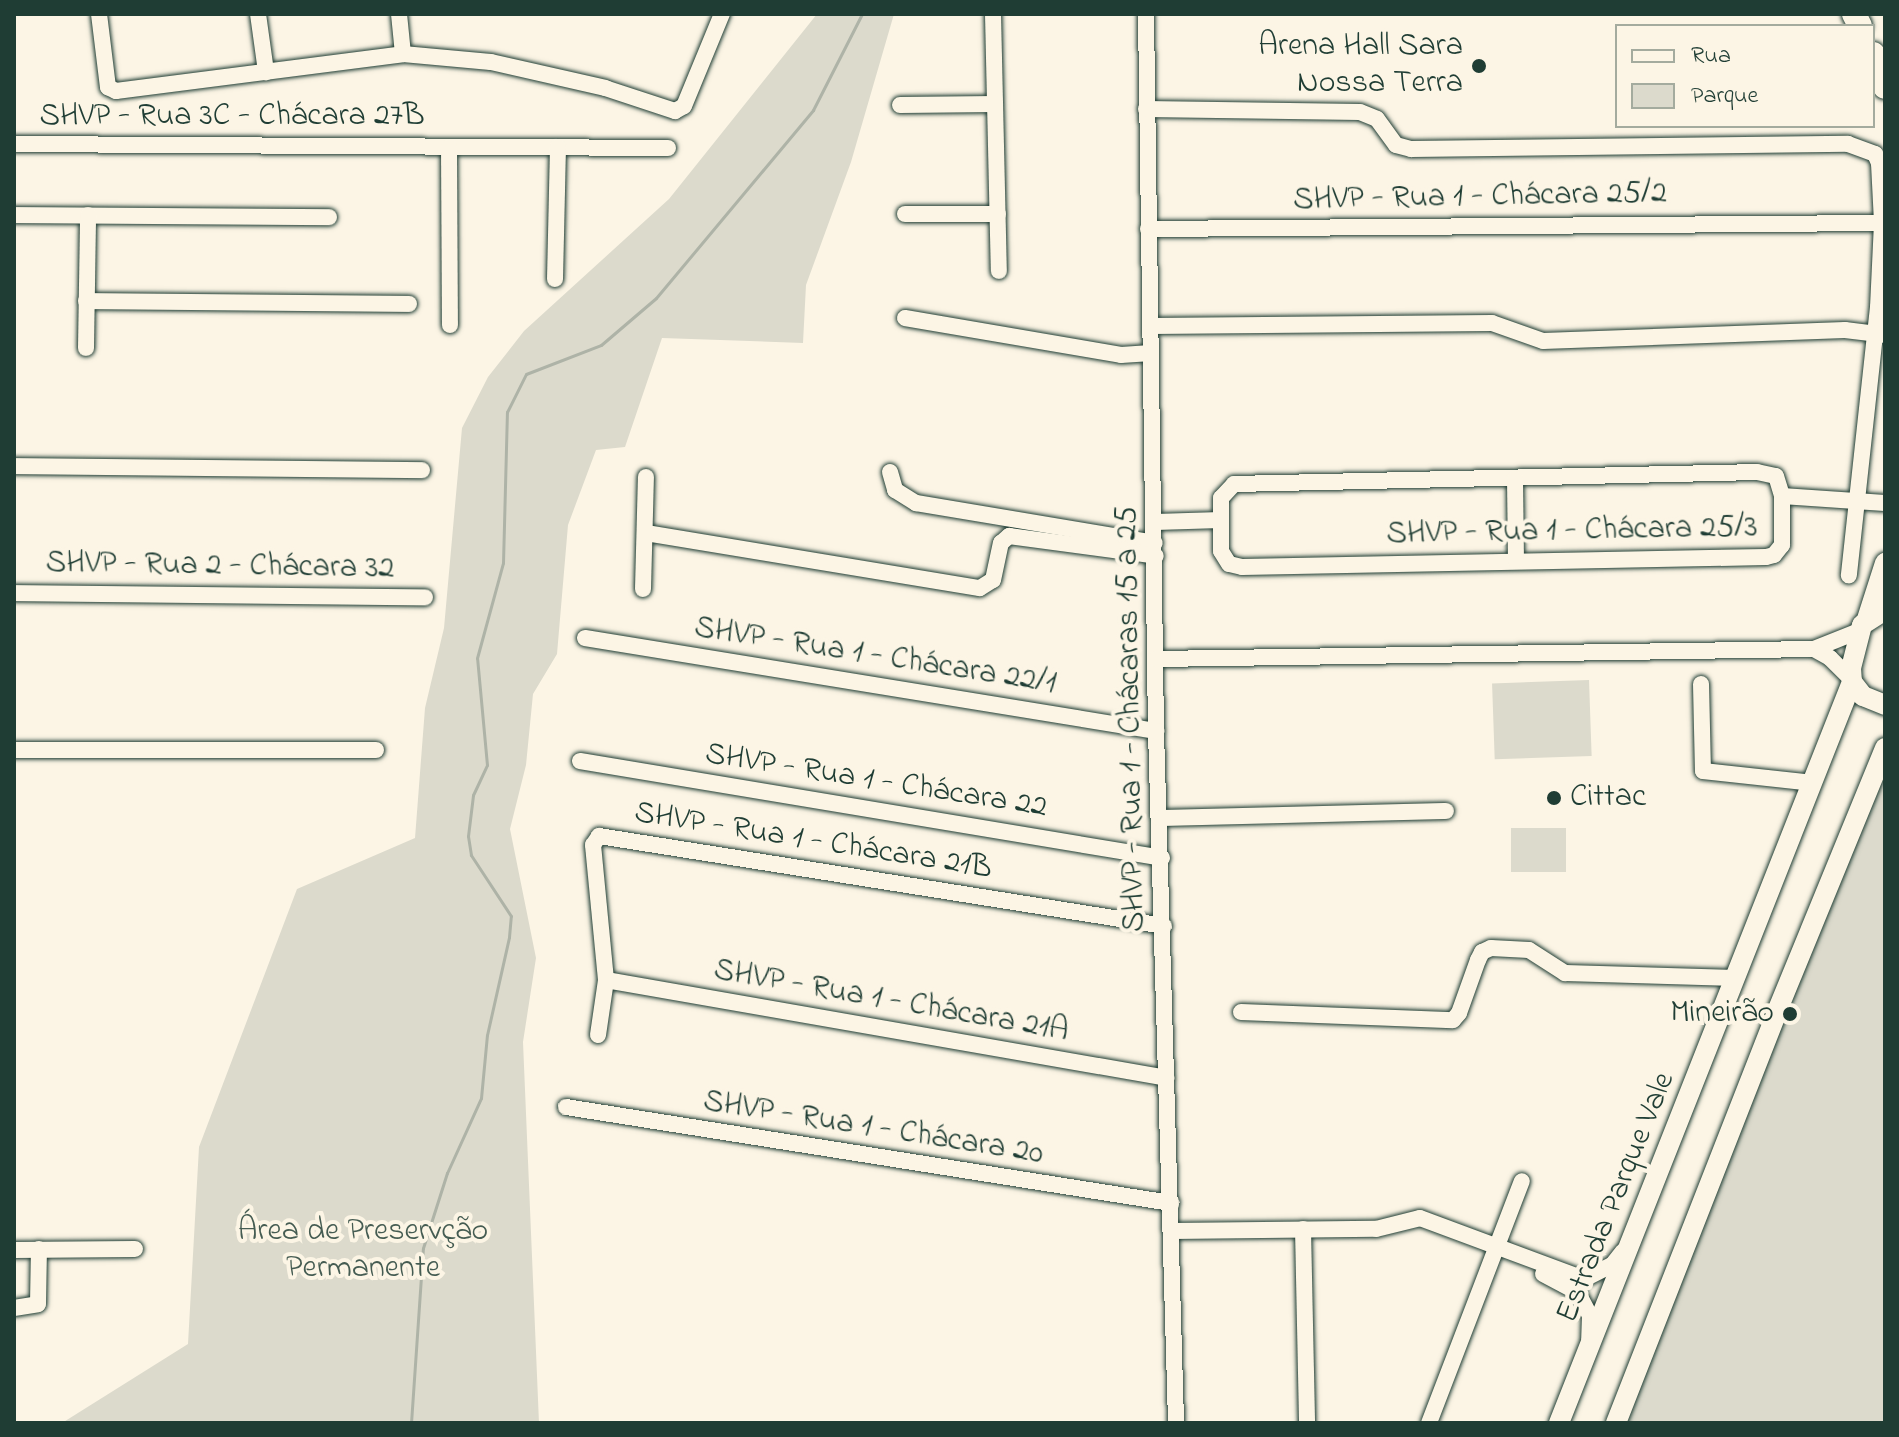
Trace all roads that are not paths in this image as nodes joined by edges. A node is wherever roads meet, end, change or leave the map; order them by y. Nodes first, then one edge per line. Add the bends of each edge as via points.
1 (99, 14) edge
2 (258, 14) edge
3 (399, 14) edge
4 (722, 14) edge
5 (993, 14) edge
6 (1146, 14) edge
7 (403, 54) junction
8 (1875, 60) edge
9 (266, 72) junction
10 (1885, 87) edge
11 (995, 104) junction
12 (900, 105) dead end
13 (1146, 109) junction
14 (14, 144) edge
15 (449, 147) junction
16 (558, 147) junction
17 (668, 148) dead end
18 (905, 214) dead end
19 (998, 214) junction
20 (14, 215) edge
21 (88, 215) junction
22 (329, 217) dead end
23 (1882, 219) junction
24 (1148, 229) junction
25 (999, 271) dead end
26 (555, 279) dead end
27 (86, 301) junction
28 (409, 304) dead end
29 (905, 318) dead end
30 (450, 325) dead end
31 (1151, 326) junction
32 (1880, 335) edge
33 (86, 348) dead end
34 (1151, 353) junction
35 (14, 466) edge
36 (422, 470) dead end
37 (890, 472) dead end
38 (646, 477) dead end
39 (1515, 479) junction
40 (1782, 496) junction
41 (1857, 501) junction
42 (1885, 503) edge
43 (1221, 520) junction
44 (1155, 522) junction
45 (646, 533) junction
46 (1156, 550) junction
47 (1516, 561) junction
48 (1885, 563) edge
49 (1849, 575) dead end
50 (643, 589) dead end
51 (14, 593) edge
52 (425, 597) dead end
53 (1870, 620) edge
54 (585, 638) dead end
55 (1814, 649) junction
56 (1156, 659) junction
57 (1852, 680) junction
58 (1701, 684) dead end
59 (1885, 705) edge
60 (1156, 731) junction
61 (1885, 748) edge
62 (14, 750) edge
63 (376, 750) dead end
64 (580, 761) dead end
65 (1813, 783) junction
66 (1446, 811) dead end
67 (1160, 818) junction
68 (1162, 858) junction
69 (1164, 926) junction
70 (1736, 978) junction
71 (606, 980) junction
72 (1241, 1012) dead end
73 (598, 1035) dead end
74 (1167, 1078) junction
75 (566, 1107) dead end
76 (1522, 1181) dead end
77 (1171, 1203) junction
78 (1303, 1229) junction
79 (1172, 1231) junction
80 (1630, 1240) junction
81 (1492, 1248) junction
82 (39, 1249) junction
83 (135, 1249) dead end
84 (14, 1250) edge
85 (1581, 1286) junction
86 (14, 1308) edge
87 (1588, 1351) junction
88 (1176, 1423) edge
89 (1307, 1423) edge
90 (1429, 1423) edge
91 (1559, 1423) edge
92 (1616, 1423) edge

1 - 9 street via 111,90
2 - 9 street
3 - 7 street
4 - 7 street via 684,106 675,111 605,88 491,62
5 - 11 street
6 - 13 street, SHVP - Rua 1 - Chácaras 15 a 25
7 - 9 street
8 - 10 highway
11 - 12 street
11 - 19 street
13 - 23 street via 1360,112 1377,119 1396,145 1411,149 1848,144 1875,154
13 - 24 street, SHVP - Rua 1 - Chácaras 15 a 25
14 - 15 street, SHVP - Rua 3C - Chácara 27B
15 - 16 street, SHVP - Rua 3C - Chácara 27B
15 - 30 street, SHVP - Rua 3C - Chácara 27B
16 - 17 street, SHVP - Rua 3C - Chácara 27B
16 - 26 street
18 - 19 street
19 - 25 street
20 - 21 street
21 - 22 street
21 - 27 street
23 - 24 street, SHVP - Rua 1 - Chácara 25/2
23 - 32 street
24 - 31 street, SHVP - Rua 1 - Chácaras 15 a 25
27 - 28 street
27 - 33 street
29 - 34 street via 1121,355
31 - 32 street via 1492,323 1543,341 1845,330
31 - 34 street, SHVP - Rua 1 - Chácaras 15 a 25
32 - 41 street
34 - 44 street, SHVP - Rua 1 - Chácaras 15 a 25
35 - 36 street
37 - 46 street via 895,490 916,503
38 - 45 street
39 - 40 street, SHVP - Rua 1 - Chácara 25/3 via 1757,472 1776,476
39 - 43 street, SHVP - Rua 1 - Chácara 25/3 via 1234,484 1222,494
39 - 47 street
40 - 41 street
40 - 47 street, SHVP - Rua 1 - Chácara 25/3 via 1782,545 1766,557
41 - 42 street
41 - 49 street
43 - 44 street
43 - 47 street, SHVP - Rua 1 - Chácara 25/3 via 1221,551 1234,566
44 - 46 street, SHVP - Rua 1 - Chácaras 15 a 25
45 - 46 street via 980,588 993,580 1001,543 1009,536
45 - 50 street
46 - 56 street, SHVP - Rua 1 - Chácaras 15 a 25
48 - 53 main road
51 - 52 street, SHVP - Rua 2 - Chácara 32
53 - 55 street
53 - 57 main road, Estrada Parque Vale
54 - 60 street, SHVP - Rua 1 - Chácara 22/1
55 - 56 street
55 - 57 street
56 - 60 street, SHVP - Rua 1 - Chácaras 15 a 25
57 - 59 main road via 1867,699
57 - 65 main road, Estrada Parque Vale
58 - 65 street via 1703,771
60 - 67 street, SHVP - Rua 1 - Chácaras 15 a 25
61 - 92 main road
62 - 63 street
64 - 68 street, SHVP - Rua 1 - Chácara 22
65 - 70 main road, Estrada Parque Vale
66 - 67 street
67 - 68 street, SHVP - Rua 1 - Chácaras 15 a 25
68 - 69 street, SHVP - Rua 1 - Chácaras 15 a 25
69 - 71 street, SHVP - Rua 1 - Chácara 21B via 599,836 593,845
69 - 74 street, SHVP - Rua 1 - Chácaras 15 a 25
70 - 72 street via 1565,973 1539,953 1491,948 1482,952 1453,1020
70 - 80 main road, Estrada Parque Vale
71 - 73 street
71 - 74 street, SHVP - Rua 1 - Chácara 21A
74 - 77 street, SHVP - Rua 1 - Chácaras 15 a 25
75 - 77 street, SHVP - Rua 1 - Chácara 20
76 - 81 street
77 - 79 street, SHVP - Rua 1 - Chácaras 15 a 25
78 - 79 street
78 - 81 street via 1376,1229 1420,1218
78 - 89 street
79 - 88 street, SHVP - Rua 1 - Chácaras 15 a 25
80 - 85 street via 1613,1264
80 - 87 main road, Estrada Parque Vale
81 - 85 street
81 - 90 street
82 - 83 street
82 - 84 street
82 - 86 street via 38,1304
85 - 87 street via 1590,1316
87 - 91 main road, Estrada Parque Vale

